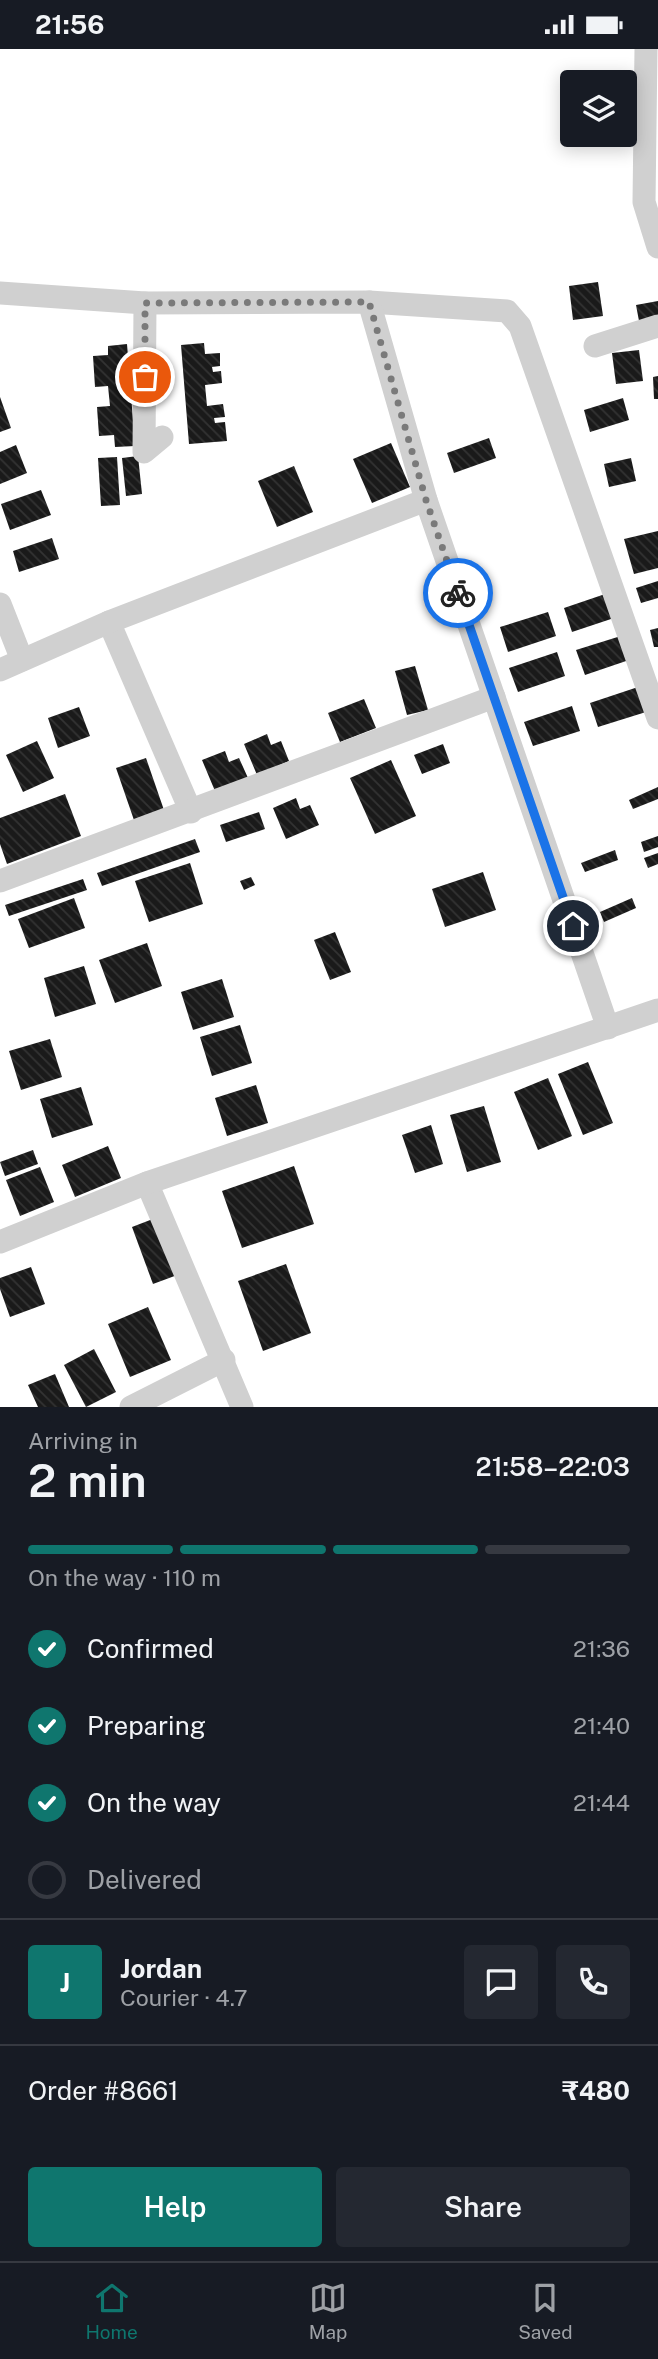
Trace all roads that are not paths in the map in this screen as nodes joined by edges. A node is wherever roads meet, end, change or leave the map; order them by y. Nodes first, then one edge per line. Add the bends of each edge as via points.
1 (646, 49) edge
2 (651, 200) edge
3 (658, 247) edge
4 (0, 293) edge
5 (369, 302) junction
6 (145, 303) junction
7 (658, 326) edge
8 (595, 346) dead end
9 (162, 437) dead end
10 (426, 500) junction
11 (0, 604) edge
12 (109, 622) junction
13 (22, 660) junction
14 (0, 670) edge
15 (494, 697) junction
16 (658, 718) edge
17 (191, 812) junction
18 (0, 881) edge
19 (658, 1010) edge
20 (608, 1028) junction
21 (147, 1183) junction
22 (0, 1242) edge
23 (224, 1360) junction
24 (131, 1407) edge
25 (243, 1407) edge

1 - 2 street
2 - 3 street
4 - 6 street
5 - 6 street
5 - 10 street
5 - 16 street via 507,311 520,326
6 - 9 street via 144,452
7 - 8 street
10 - 12 street
10 - 15 street
11 - 13 street
12 - 13 street
12 - 17 street
13 - 14 street
15 - 17 street
15 - 20 street
17 - 18 street
19 - 20 street
20 - 21 street
21 - 22 street
21 - 23 street
23 - 24 street
23 - 25 street

